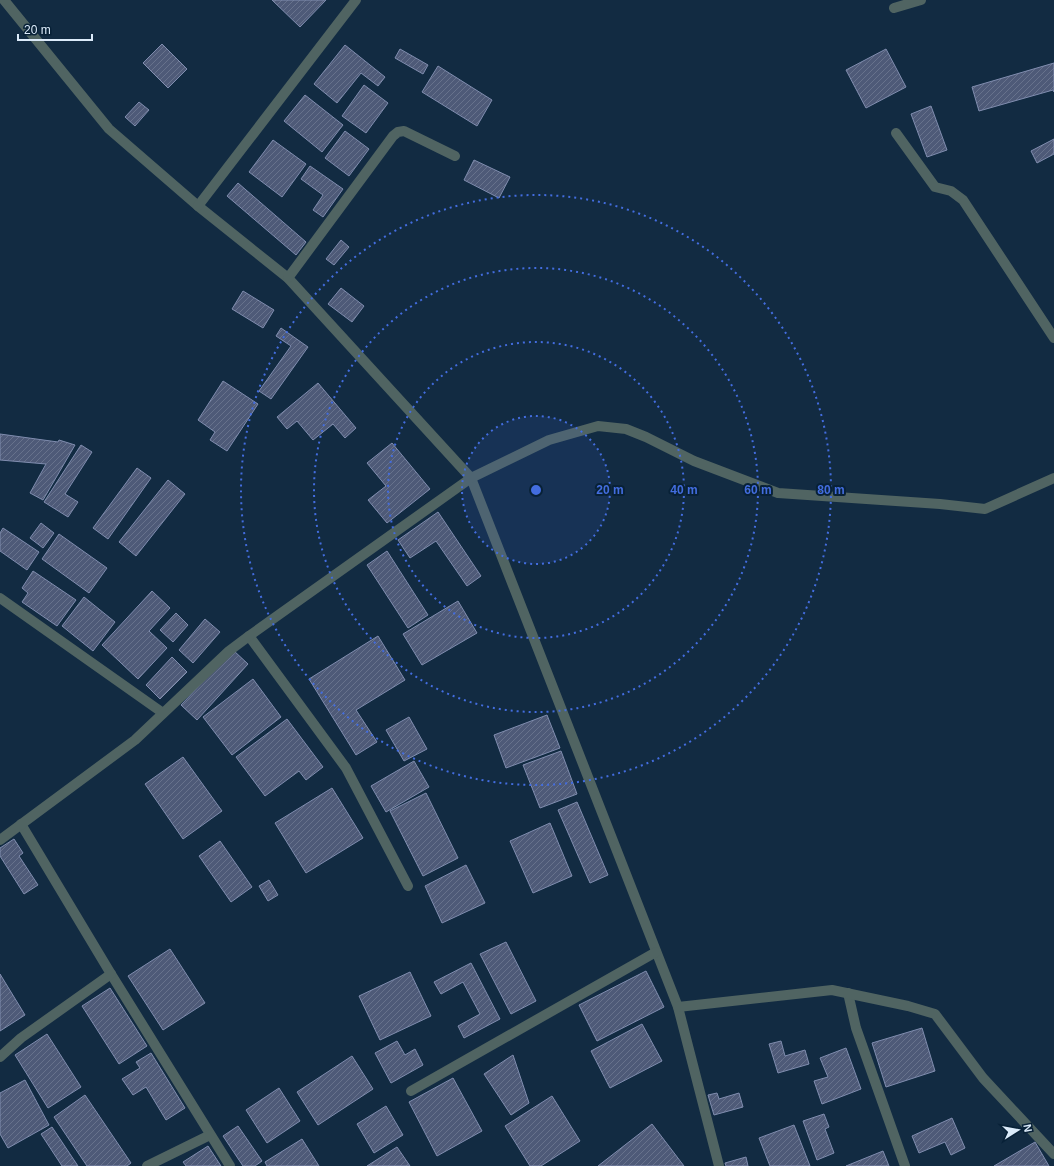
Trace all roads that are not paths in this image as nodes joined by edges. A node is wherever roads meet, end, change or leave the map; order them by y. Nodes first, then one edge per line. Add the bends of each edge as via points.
1 (4, 0) edge
2 (356, 0) edge
3 (921, 0) edge
4 (894, 8) dead end
5 (896, 133) dead end
6 (455, 156) dead end
7 (198, 206) junction
8 (288, 278) junction
9 (1054, 338) edge
10 (471, 478) junction
11 (1054, 478) edge
12 (0, 598) edge
13 (249, 636) junction
14 (164, 713) junction
15 (21, 824) junction
16 (0, 840) edge
17 (408, 886) dead end
18 (656, 952) junction
19 (111, 974) junction
20 (848, 993) junction
21 (678, 1007) junction
22 (0, 1057) edge
23 (411, 1091) dead end
24 (210, 1135) junction
25 (1054, 1154) edge
26 (147, 1166) edge
27 (230, 1166) edge
28 (719, 1166) edge
29 (905, 1166) edge

1 - 7 street via 109,129
2 - 7 street
3 - 4 street
5 - 9 street via 935,187 951,191 962,200
6 - 8 street via 404,131 398,132
7 - 8 street
8 - 10 street
10 - 11 street via 549,440 598,426 626,429 694,461 778,493 985,509
10 - 13 street
10 - 18 street
12 - 14 street
13 - 14 street via 229,651
13 - 17 street via 346,768
14 - 15 street via 135,740
15 - 16 street
15 - 19 street
18 - 21 street
18 - 23 street
19 - 22 street via 22,1038
19 - 24 street
20 - 21 street via 832,990
20 - 25 street via 935,1014 983,1078
20 - 29 street via 856,1028
21 - 28 street
24 - 26 street
24 - 27 street

